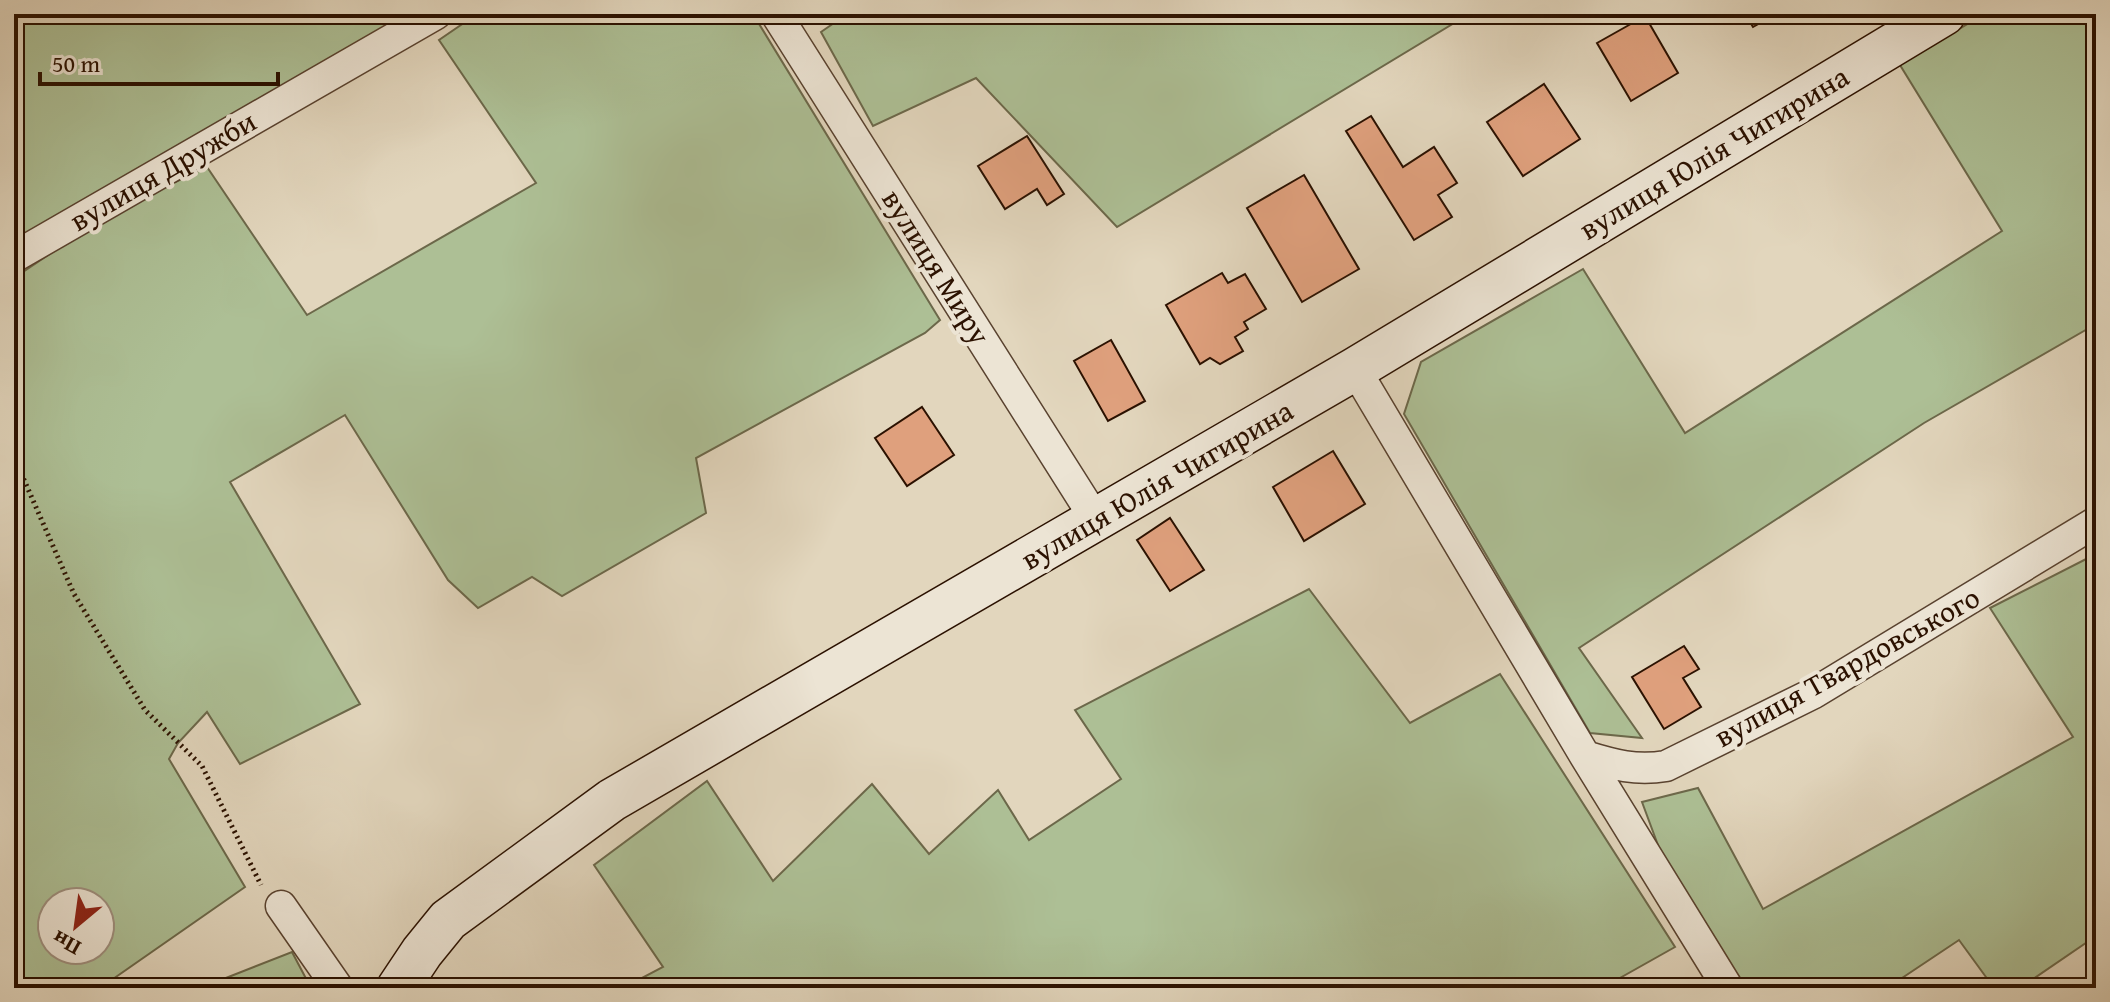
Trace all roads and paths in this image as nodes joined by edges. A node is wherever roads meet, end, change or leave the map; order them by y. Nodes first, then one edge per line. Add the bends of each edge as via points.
1 (436, 14) edge
2 (776, 14) edge
3 (1944, 14) edge
4 (14, 257) edge
5 (1355, 369) junction
6 (14, 457) edge
7 (1096, 520) junction
8 (2096, 522) edge
9 (1585, 756) junction
10 (281, 906) joint
11 (338, 988) edge
12 (398, 988) edge
13 (1728, 988) edge

1 - 4 street, вулиця Дружби
2 - 7 street, вулиця Миру
3 - 5 street, вулиця Юлія Чигирина
5 - 7 street, вулиця Юлія Чигирина
5 - 9 street
6 - 10 path via 74,594 145,710 202,766 264,889
7 - 12 street, вулиця Юлія Чигирина via 612,800 448,920
8 - 9 street, вулиця Твардовського via 1814,693 1666,766 1642,770
9 - 13 street
10 - 11 street

